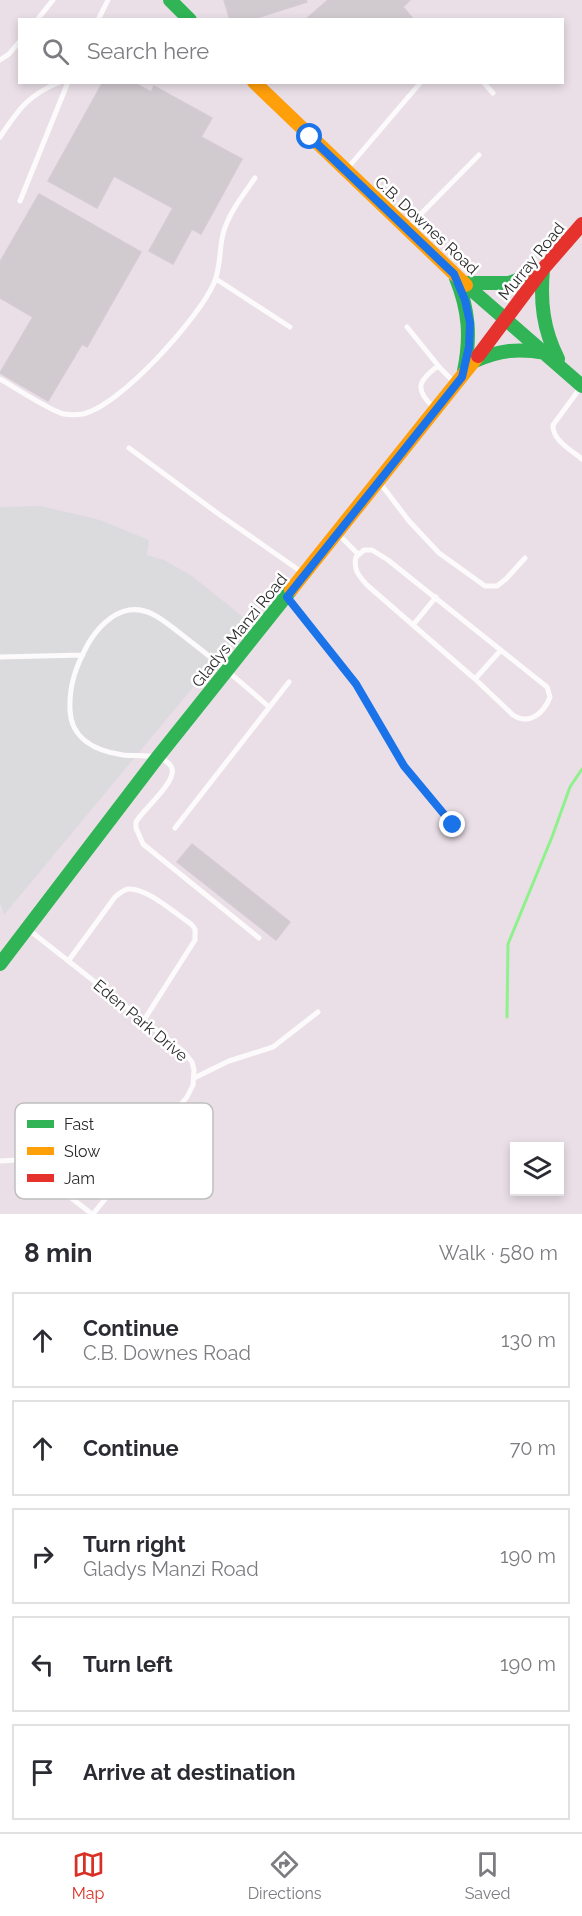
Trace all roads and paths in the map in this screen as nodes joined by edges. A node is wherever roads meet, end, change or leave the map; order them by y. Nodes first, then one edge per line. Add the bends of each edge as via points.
1 (53, 0) edge
2 (108, 0) edge
3 (170, 0) edge
4 (39, 18) edge
5 (99, 18) edge
6 (188, 18) edge
7 (18, 43) edge
8 (0, 60) edge
9 (55, 84) edge
10 (67, 84) edge
11 (256, 84) edge
12 (419, 84) edge
13 (485, 84) edge
14 (493, 93) dead end
15 (0, 137) edge
16 (479, 155) dead end
17 (345, 171) junction
18 (255, 178) dead end
19 (21, 201) dead end
20 (582, 224) edge
21 (407, 229) junction
22 (543, 269) junction
23 (216, 279) junction
24 (459, 279) junction
25 (506, 319) junction
26 (290, 327) dead end
27 (407, 327) dead end
28 (548, 354) junction
29 (474, 362) junction
30 (438, 366) junction
31 (562, 367) junction
32 (0, 379) edge
33 (459, 380) junction
34 (582, 386) edge
35 (435, 410) junction
36 (129, 448) dead end
37 (582, 459) edge
38 (379, 481) junction
39 (337, 533) junction
40 (358, 554) junction
41 (525, 558) dead end
42 (305, 574) junction
43 (287, 597) junction
44 (436, 597) junction
45 (413, 625) junction
46 (501, 650) junction
47 (82, 655) junction
48 (0, 657) edge
49 (228, 670) junction
50 (475, 679) junction
51 (289, 682) dead end
52 (269, 707) junction
53 (158, 758) junction
54 (453, 825) dead end
55 (175, 828) dead end
56 (28, 929) junction
57 (260, 939) dead end
58 (69, 960) junction
59 (0, 964) edge
60 (318, 1012) dead end
61 (144, 1020) junction
62 (194, 1078) junction
63 (184, 1103) edge
64 (15, 1160) edge
65 (0, 1161) edge
66 (73, 1199) edge
67 (104, 1199) edge
68 (92, 1214) edge

1 - 4 lane
2 - 5 lane
3 - 6 main road
7 - 8 lane
9 - 15 lane via 37,92
10 - 19 lane
11 - 17 main road, C.B. Downes Road
12 - 17 lane
13 - 14 lane
16 - 21 lane
17 - 21 main road, C.B. Downes Road
18 - 23 lane via 223,232
20 - 22 main road, Murray Road
21 - 24 main road, C.B. Downes Road
22 - 24 main road via 508,284
22 - 25 main road, Murray Road
22 - 31 main road via 542,320
23 - 26 lane
23 - 32 lane via 182,332 136,378 95,409 84,414 62,414
24 - 25 main road, C.B. Downes Road
24 - 33 main road via 470,323 469,347
25 - 28 main road, C.B. Downes Road
25 - 29 main road, Gladys Manzi Road
27 - 30 lane
28 - 29 main road via 511,349
28 - 31 main road, C.B. Downes Road
29 - 33 main road, Gladys Manzi Road
30 - 33 lane
30 - 35 lane via 420,385 422,395
31 - 34 main road, C.B. Downes Road
33 - 35 main road, Gladys Manzi Road
34 - 37 lane via 553,425 556,438
35 - 38 main road, Gladys Manzi Road
36 - 42 lane
38 - 39 main road, Gladys Manzi Road
38 - 41 lane via 439,553 485,586 497,586
39 - 40 lane
39 - 42 main road, Gladys Manzi Road
40 - 44 lane via 367,549 376,552
40 - 45 lane via 354,566 357,573
42 - 43 main road, Gladys Manzi Road
43 - 49 main road, Gladys Manzi Road
43 - 54 lane via 356,684 404,766
44 - 45 lane
44 - 46 lane
45 - 50 lane
46 - 50 lane
46 - 50 lane via 547,687 550,697 542,710 528,720 519,719
47 - 48 lane
47 - 49 lane via 98,629 112,618 122,612 144,610
47 - 53 lane via 70,693 71,721 78,735 111,752
49 - 52 lane
49 - 53 main road, Gladys Manzi Road
51 - 52 lane
52 - 55 lane
53 - 56 main road, Gladys Manzi Road
53 - 57 lane via 170,765 172,775 139,816 138,836
56 - 58 lane, Eden Park Drive
56 - 59 main road, Gladys Manzi Road
58 - 61 lane, Eden Park Drive
58 - 61 lane via 123,891 141,890 191,924 195,940
60 - 62 lane via 273,1047 230,1060
61 - 62 lane, Eden Park Drive via 184,1052 192,1062
62 - 63 lane, Eden Park Drive
64 - 65 lane
66 - 68 lane
67 - 68 lane, Eden Park Drive

